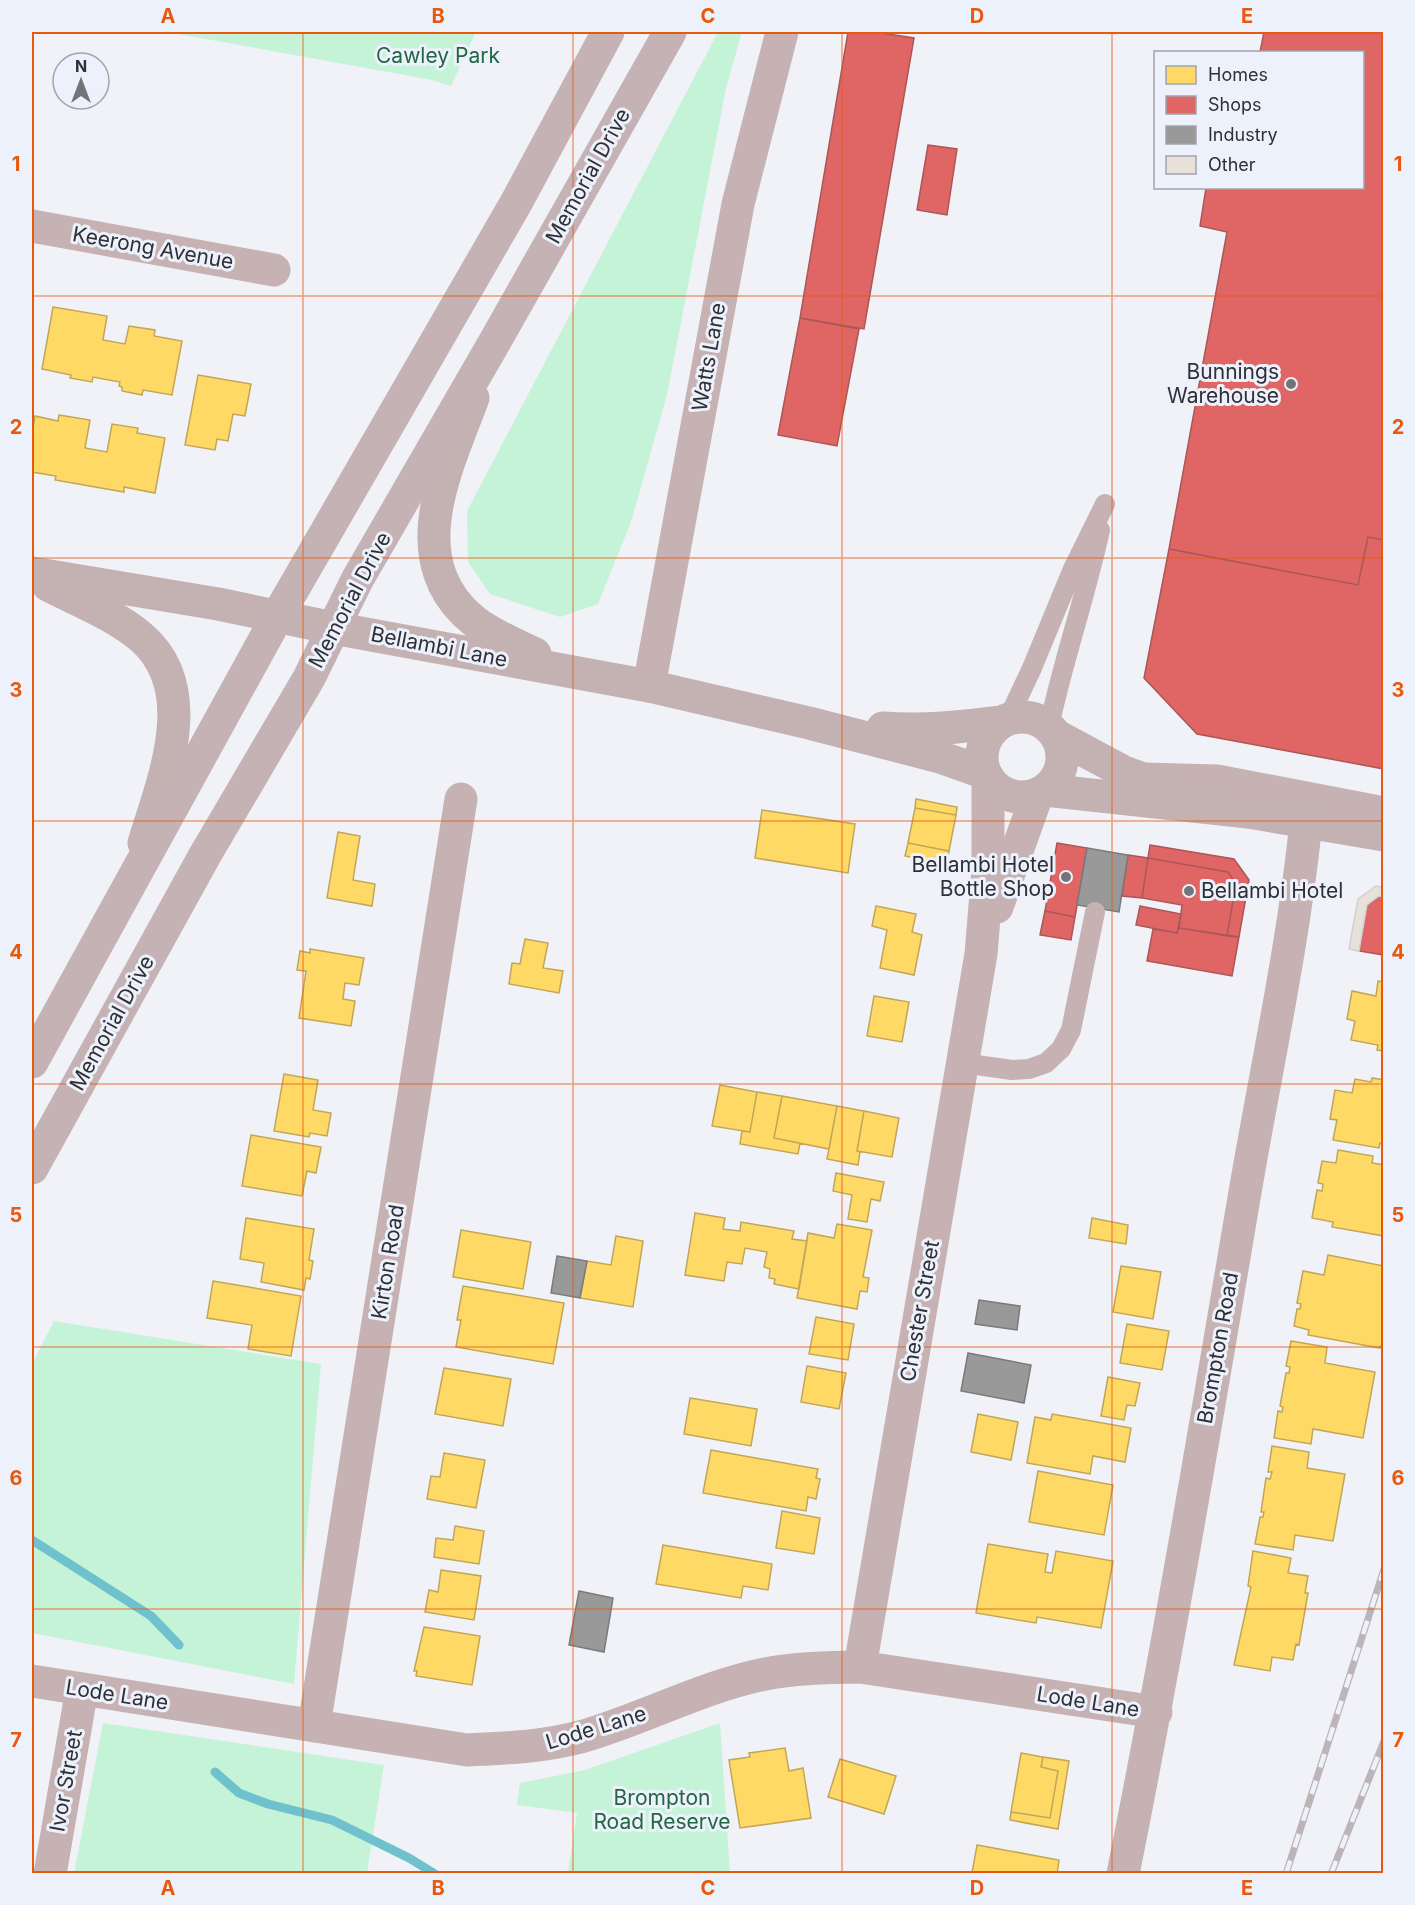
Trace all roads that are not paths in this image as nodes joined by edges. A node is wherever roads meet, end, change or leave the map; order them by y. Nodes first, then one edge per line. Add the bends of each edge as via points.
1 (608, 32) edge
2 (670, 32) edge
3 (782, 32) edge
4 (32, 226) edge
5 (274, 270) dead end
6 (494, 343) junction
7 (32, 575) edge
8 (277, 617) junction
9 (333, 628) junction
10 (575, 672) junction
11 (649, 686) junction
12 (1005, 720) junction
13 (809, 723) junction
14 (1053, 731) junction
15 (986, 776) junction
16 (1144, 780) junction
17 (1041, 792) junction
18 (460, 799) dead end
19 (1248, 812) junction
20 (1383, 813) edge
21 (1306, 822) junction
22 (1383, 835) edge
23 (134, 877) junction
24 (1095, 912) dead end
25 (981, 954) junction
26 (32, 1062) edge
27 (962, 1063) junction
28 (32, 1168) edge
29 (860, 1667) junction
30 (32, 1681) edge
31 (82, 1689) junction
32 (1156, 1712) junction
33 (314, 1726) junction
34 (50, 1874) edge
35 (1123, 1874) edge

1 - 8 main road via 510,213
2 - 6 main road, Memorial Drive
3 - 11 street, Watts Lane via 738,204
4 - 5 street, Keerong Avenue
6 - 9 main road, Memorial Drive
6 - 10 main road via 446,469 433,526 433,550 441,576 456,603 475,622
7 - 8 main road, Bellambi Lane
7 - 23 main road via 140,636 166,669 173,701 173,730 168,762
8 - 9 main road, Bellambi Lane
8 - 23 main road
9 - 10 main road, Bellambi Lane
9 - 28 main road, Memorial Drive via 309,678 205,855
10 - 11 main road, Bellambi Lane
11 - 13 main road, Bellambi Lane
12 - 13 main road via 919,730
12 - 14 main road via 1030,717
12 - 14 lane via 1106,504 1091,574 1059,680
12 - 15 main road via 986,738 982,762
13 - 15 main road via 940,757
14 - 16 main road
14 - 17 main road via 1062,747 1063,759 1054,782
15 - 17 main road via 995,787 1015,797
15 - 25 street via 988,869
16 - 19 main road
16 - 20 street via 1218,781
17 - 19 main road
17 - 25 street
18 - 33 street, Kirton Road
19 - 21 main road
21 - 22 main road
21 - 32 street, Brompton Road via 1279,1011
23 - 26 main road
24 - 27 lane via 1071,1030 1054,1057 1021,1070
25 - 27 street, Chester Street
27 - 29 street, Chester Street
29 - 32 street, Lode Lane
29 - 33 street, Lode Lane via 811,1667 764,1674 584,1736 531,1747 467,1750
30 - 31 street, Lode Lane
31 - 33 street, Lode Lane
31 - 34 street, Ivor Street
32 - 35 street, Brompton Road

